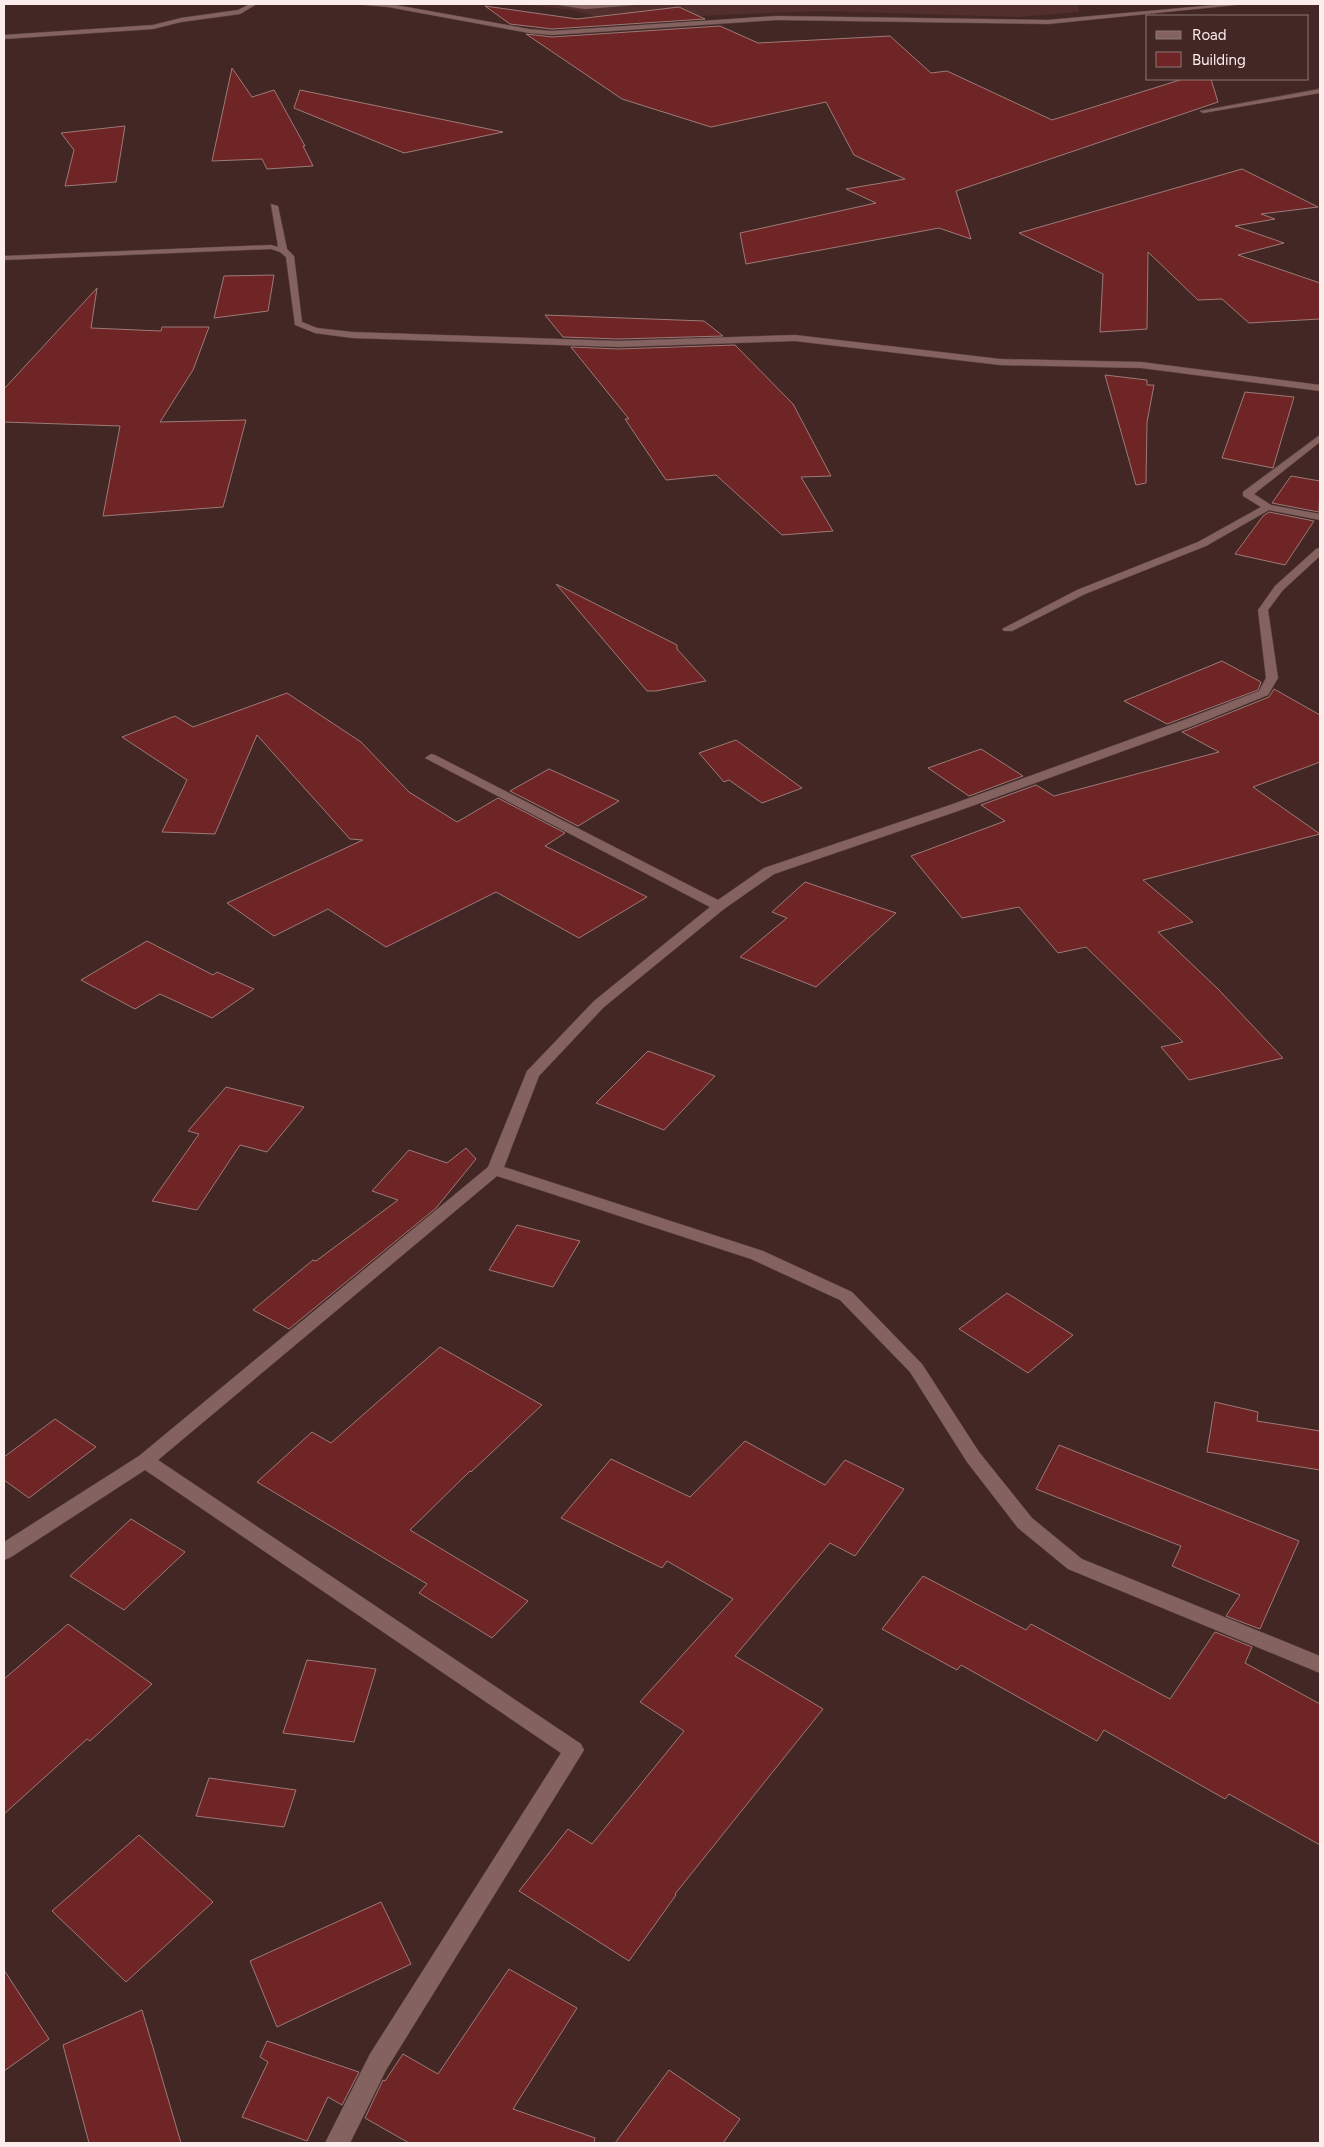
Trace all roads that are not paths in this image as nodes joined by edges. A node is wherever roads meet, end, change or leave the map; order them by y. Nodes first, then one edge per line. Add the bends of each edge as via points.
1 (254, 4) edge
2 (357, 4) edge
3 (556, 4) edge
4 (642, 4) edge
5 (1242, 4) edge
6 (4, 37) edge
7 (1320, 91) edge
8 (1203, 111) dead end
9 (274, 206) dead end
10 (283, 250) junction
11 (4, 258) edge
12 (1320, 388) edge
13 (1320, 438) edge
14 (1268, 508) junction
15 (1320, 517) edge
16 (1320, 551) edge
17 (1008, 629) dead end
18 (431, 758) dead end
19 (719, 906) junction
20 (495, 1170) junction
21 (145, 1461) junction
22 (4, 1552) edge
23 (1320, 1665) edge
24 (337, 2143) edge

1 - 6 street via 240,12 153,27
2 - 5 street via 388,5 552,33 777,18 1048,22
3 - 4 street via 585,7
7 - 8 street
9 - 10 street
10 - 11 street via 271,247
10 - 12 street via 290,256 298,323 315,330 352,335 618,344 795,338 1000,362 1140,365
13 - 14 street via 1247,494
14 - 15 street
14 - 17 street via 1202,544 1080,592
16 - 19 street via 1279,588 1264,610 1272,678 1264,693 973,801 768,871
18 - 19 street
19 - 20 street via 599,1004 532,1074
20 - 21 street
20 - 23 street via 757,1255 846,1296 916,1368 973,1457 1024,1523 1075,1564
21 - 22 street
21 - 24 street via 574,1750 378,2062

